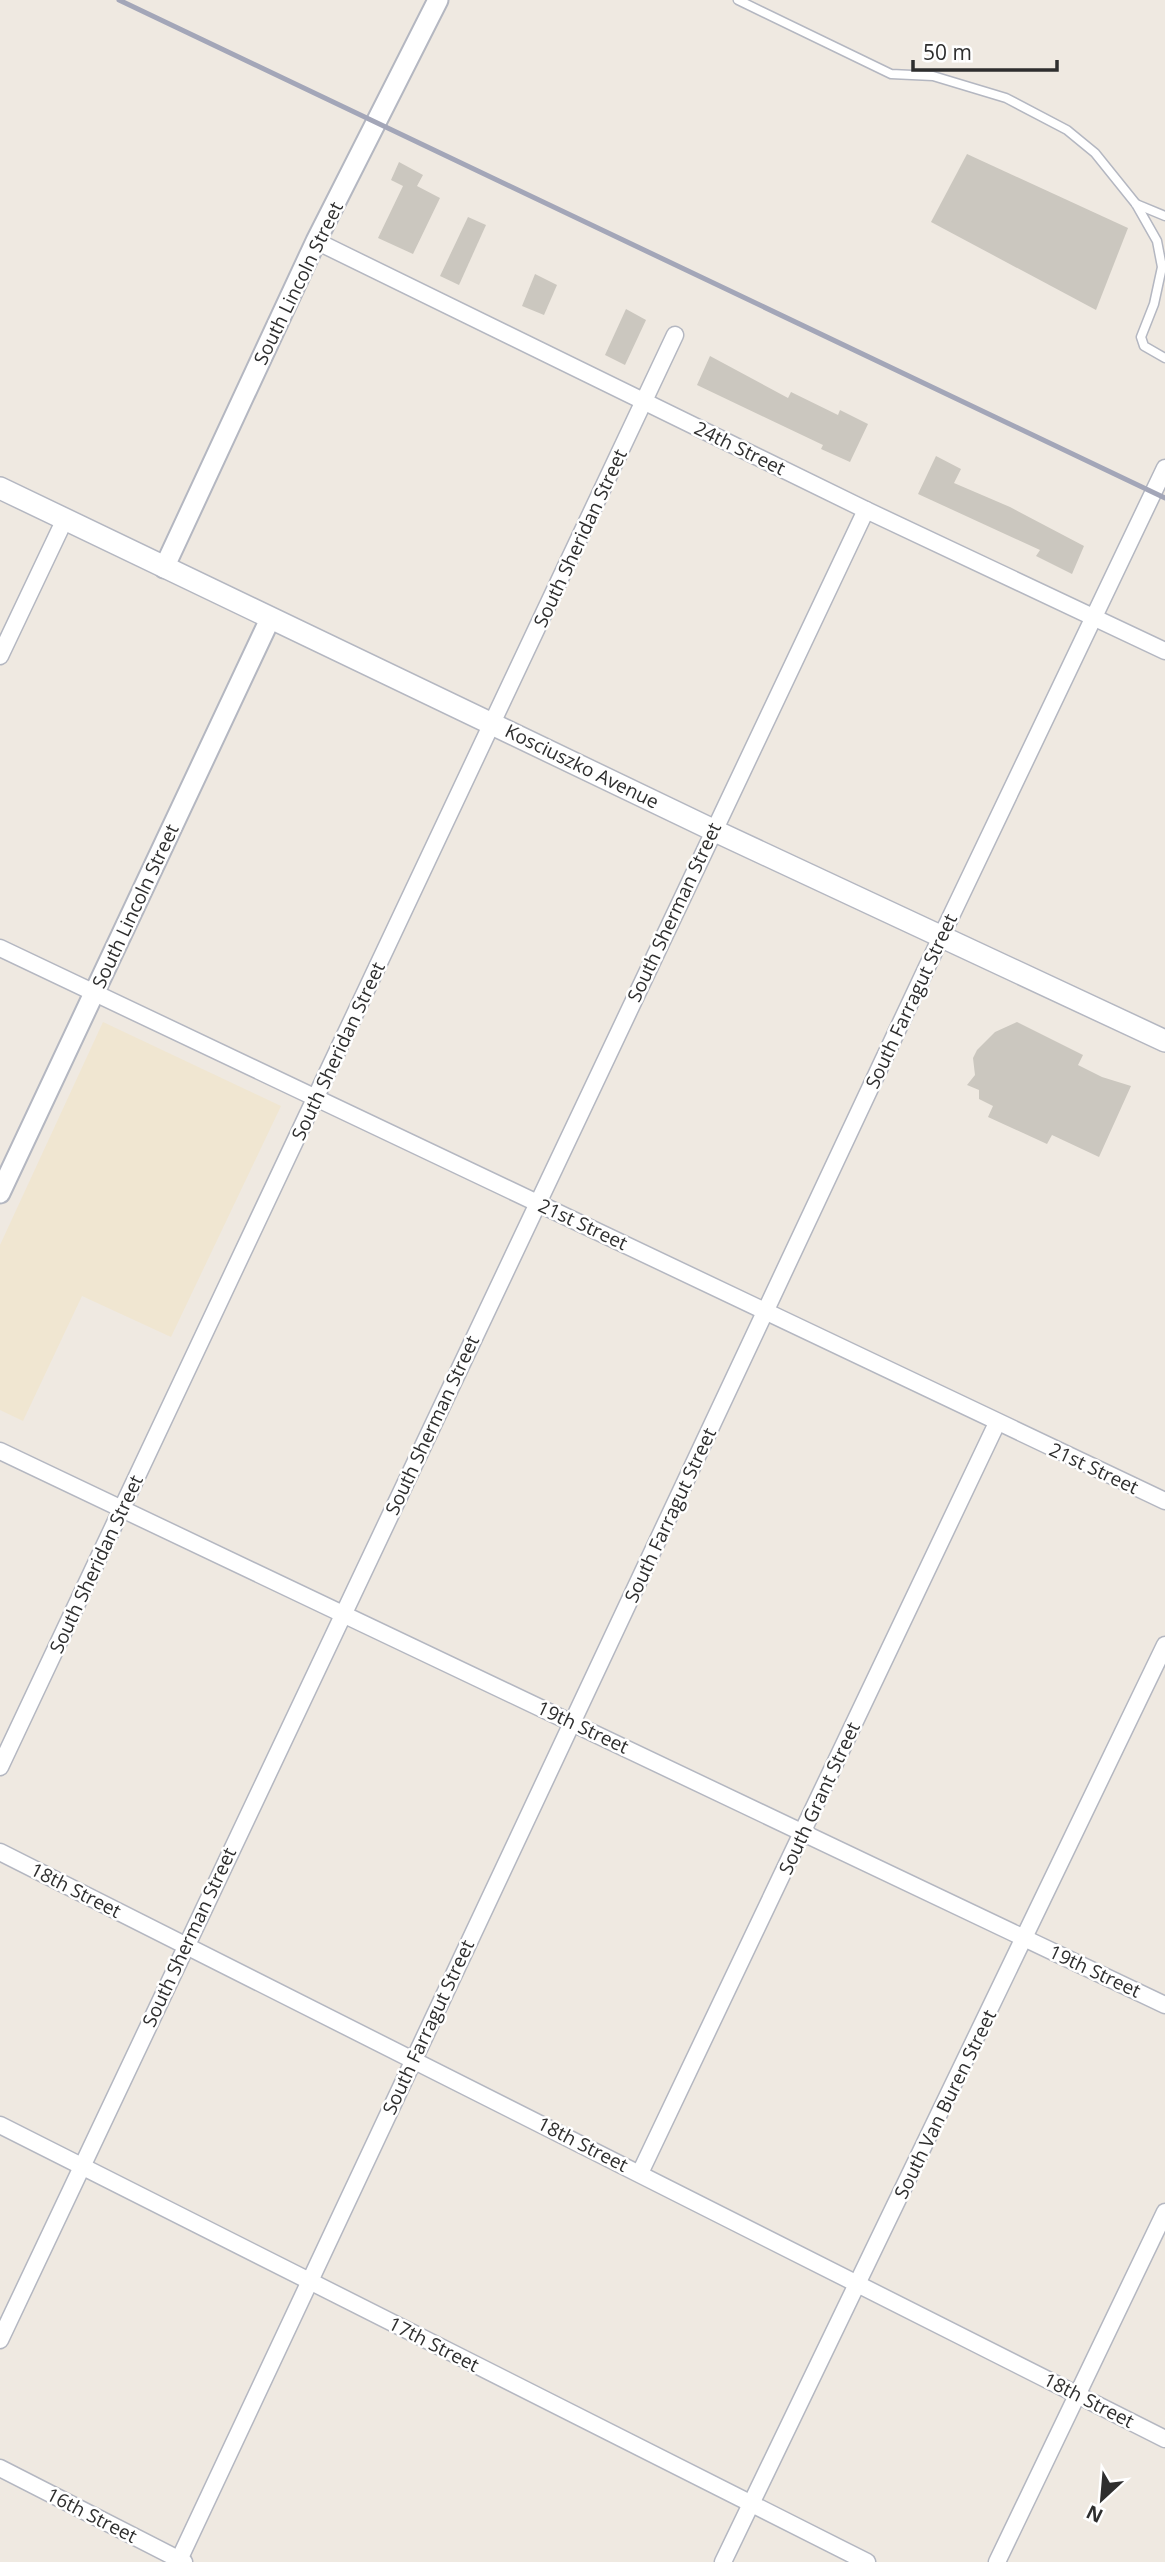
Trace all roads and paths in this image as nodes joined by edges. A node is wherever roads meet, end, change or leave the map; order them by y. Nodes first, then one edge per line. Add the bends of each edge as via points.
1 (438, 0) edge
2 (738, 0) edge
3 (1136, 204) junction
4 (1165, 216) edge
5 (316, 241) junction
6 (675, 335) dead end
7 (1165, 358) edge
8 (645, 401) junction
9 (1165, 468) edge
10 (0, 488) edge
11 (866, 510) junction
12 (65, 519) junction
13 (164, 568) junction
14 (1095, 617) junction
15 (270, 619) junction
16 (1165, 651) edge
17 (0, 656) edge
18 (492, 723) junction
19 (713, 830) junction
20 (942, 935) junction
21 (0, 948) edge
22 (94, 993) junction
23 (1165, 1041) edge
24 (316, 1098) junction
25 (0, 1193) edge
26 (537, 1203) junction
27 (766, 1311) junction
28 (997, 1423) junction
29 (0, 1451) edge
30 (1165, 1501) edge
31 (121, 1508) junction
32 (344, 1614) junction
33 (1165, 1645) edge
34 (573, 1722) junction
35 (0, 1767) edge
36 (803, 1831) junction
37 (0, 1852) edge
38 (1025, 1938) junction
39 (186, 1944) junction
40 (1165, 2005) edge
41 (413, 2059) junction
42 (0, 2125) edge
43 (82, 2165) junction
44 (640, 2173) junction
45 (1165, 2213) edge
46 (309, 2281) junction
47 (858, 2284) junction
48 (0, 2340) edge
49 (1078, 2395) junction
50 (1165, 2439) edge
51 (0, 2468) edge
52 (751, 2504) junction
53 (180, 2561) edge
54 (723, 2562) edge
55 (867, 2562) edge
56 (997, 2562) edge

1 - 5 street, South Lincoln Street
2 - 3 lane via 891,74 963,83 1040,113 1095,153
3 - 4 lane
3 - 7 lane via 1157,241 1162,267 1141,337 1144,346
5 - 8 street, 24th Street
5 - 13 street, South Lincoln Street
6 - 8 street, South Sheridan Street
8 - 11 street, 24th Street
8 - 18 street, South Sheridan Street
9 - 14 street, South Farragut Street
10 - 12 main road, Kosciuszko Avenue
11 - 14 street, 24th Street
11 - 19 street, South Sherman Street
12 - 13 main road, Kosciuszko Avenue
12 - 17 street
13 - 15 main road, Kosciuszko Avenue
14 - 16 street, 24th Street
14 - 20 street, South Farragut Street
15 - 18 main road, Kosciuszko Avenue
15 - 22 street, South Lincoln Street
18 - 19 main road, Kosciuszko Avenue
18 - 24 street, South Sheridan Street
19 - 20 main road, Kosciuszko Avenue
19 - 26 street, South Sherman Street
20 - 23 main road, Kosciuszko Avenue
20 - 27 street, South Farragut Street
21 - 22 street, 21st Street
22 - 24 street, 21st Street
22 - 25 street, South Lincoln Street
24 - 26 street, 21st Street
24 - 31 street, South Sheridan Street
26 - 27 street, 21st Street
26 - 32 street, South Sherman Street
27 - 28 street, 21st Street
27 - 34 street, South Farragut Street
28 - 30 street, 21st Street
28 - 36 street, South Grant Street
29 - 31 street, 19th Street
31 - 32 street, 19th Street
31 - 35 street, South Sheridan Street
32 - 34 street, 19th Street
32 - 39 street, South Sherman Street
33 - 38 street, South Van Buren Street
34 - 36 street, 19th Street
34 - 41 street, South Farragut Street
36 - 38 street, 19th Street
36 - 44 street, South Grant Street
37 - 39 street, 18th Street
38 - 40 street, 19th Street
38 - 47 street, South Van Buren Street
39 - 41 street, 18th Street
39 - 43 street, South Sherman Street
41 - 44 street, 18th Street
41 - 46 street, South Farragut Street
42 - 43 street, 17th Street
43 - 46 street, 17th Street
43 - 48 street, South Sherman Street
44 - 47 street, 18th Street
45 - 49 street
46 - 52 street, 17th Street
46 - 53 street, South Farragut Street
47 - 49 street, 18th Street
47 - 52 street, South Van Buren Street
49 - 50 street, 18th Street
49 - 56 street
51 - 53 street, 16th Street
52 - 54 street, South Van Buren Street
52 - 55 street, 17th Street

